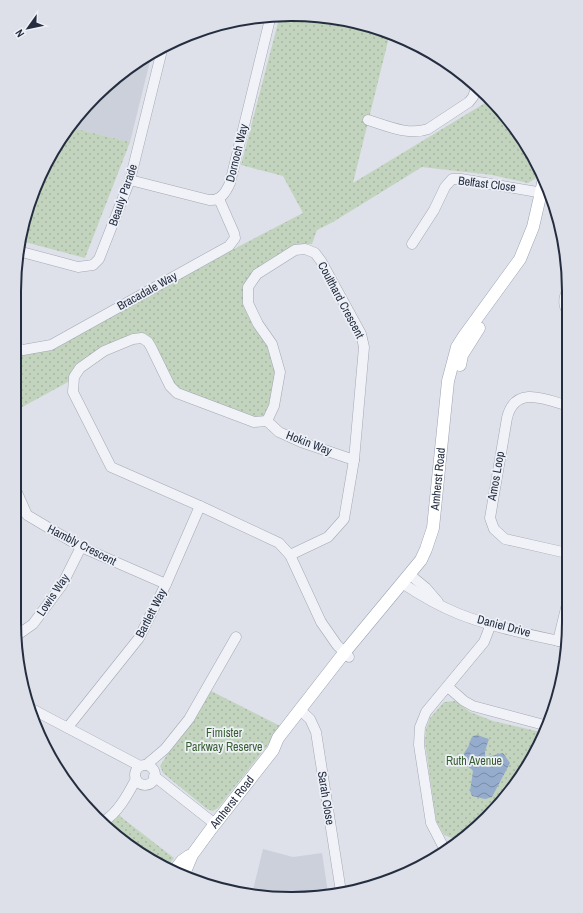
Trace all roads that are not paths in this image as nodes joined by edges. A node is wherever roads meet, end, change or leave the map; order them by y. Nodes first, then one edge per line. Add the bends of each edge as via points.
1 (269, 22) edge
2 (161, 55) edge
3 (475, 92) edge
4 (368, 120) dead end
5 (130, 180) junction
6 (543, 192) edge
7 (545, 198) edge
8 (218, 199) junction
9 (412, 244) dead end
10 (24, 252) edge
11 (21, 349) edge
12 (562, 404) edge
13 (267, 421) junction
14 (354, 460) junction
15 (21, 502) edge
16 (200, 506) junction
17 (81, 547) junction
18 (562, 552) edge
19 (290, 555) junction
20 (408, 580) junction
21 (166, 584) junction
22 (491, 624) junction
23 (22, 632) edge
24 (236, 637) dead end
25 (561, 642) edge
26 (350, 651) junction
27 (448, 687) junction
28 (36, 711) edge
29 (303, 712) junction
30 (541, 724) edge
31 (68, 727) junction
32 (145, 774) junction
33 (107, 819) edge
34 (213, 826) junction
35 (439, 840) junction
36 (445, 844) edge
37 (442, 846) edge
38 (192, 855) junction
39 (178, 867) edge
40 (186, 870) edge
41 (341, 887) edge

1 - 8 street, Dornoch Way via 230,183 226,192
2 - 5 street, Beauly Parade
3 - 4 street via 469,102 423,131 410,132
5 - 8 street via 209,200
5 - 10 street, Beauly Parade via 99,259 93,265 78,266
6 - 9 street, Belfast Close via 452,179
7 - 20 main road, Amherst Road via 520,259 457,347 448,381 433,528 426,549
8 - 11 street, Bracadale Way via 234,233 235,238 229,246 51,345
12 - 18 street, Amos Loop via 530,396 518,400 509,411 490,518 494,529 504,539
13 - 14 street, Hokin Way via 279,432 290,437
13 - 14 street, Coulthard Crescent via 274,406 280,372 272,344 248,303 248,287 257,274 296,250 305,249 315,253 321,261 363,339
13 - 16 street via 254,422 178,393 170,386 151,347 142,338 104,351 80,368 74,376 73,392 111,467
14 - 19 street, Coulthard Crescent via 344,518 328,536
15 - 17 street, Hambly Crescent via 27,515
16 - 19 street via 280,543
16 - 21 street, Bartlett Way
17 - 21 street, Hambly Crescent
17 - 23 street, Lowis Way via 62,585 33,624
19 - 26 street via 321,622
20 - 22 street, Daniel Drive via 426,588 442,606
20 - 26 main road, Amherst Road
21 - 31 street, Bartlett Way via 139,638
22 - 25 street, Daniel Drive
22 - 27 street via 484,642
24 - 32 street via 189,719
26 - 29 main road, Amherst Road
27 - 30 street via 464,702 473,706
27 - 35 street via 426,712 420,727 419,745 431,823
28 - 31 street
29 - 34 main road, Amherst Road via 283,743 273,750
29 - 41 street, Sarah Close via 313,723 316,732
31 - 32 street via 117,754
32 - 33 street
32 - 34 street
34 - 38 main road, Amherst Road
35 - 36 street
35 - 37 street
38 - 39 main road, Amherst Road
38 - 40 main road, Amherst Road

